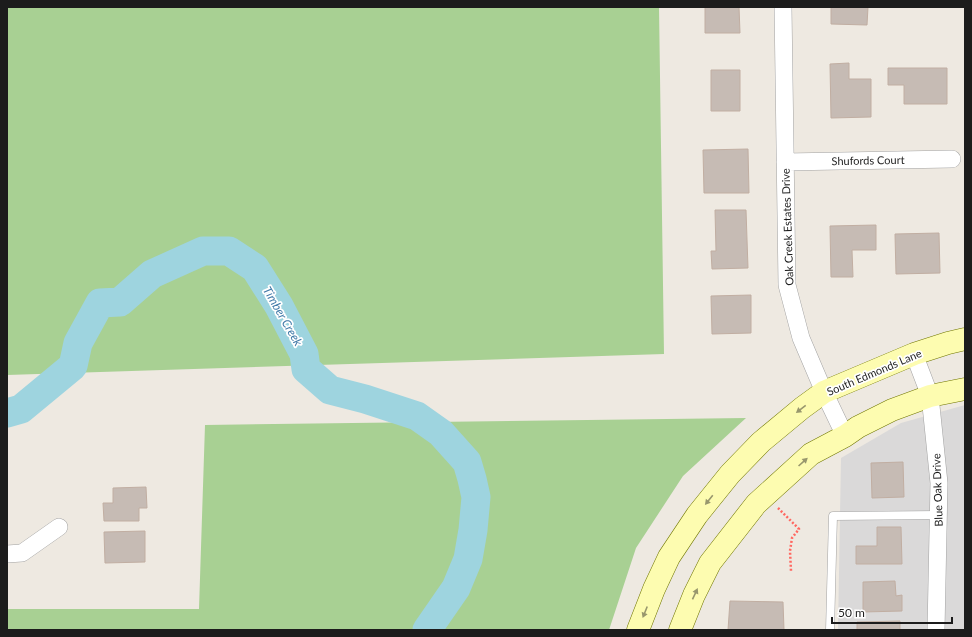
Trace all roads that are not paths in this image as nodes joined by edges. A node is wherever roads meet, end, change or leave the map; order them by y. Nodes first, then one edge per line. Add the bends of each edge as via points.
1 (783, 7) edge
2 (952, 159) dead end
3 (785, 162) junction
4 (965, 339) edge
5 (914, 354) junction
6 (965, 389) edge
7 (824, 392) junction
8 (930, 396) junction
9 (845, 436) junction
10 (939, 515) junction
11 (59, 527) dead end
12 (7, 554) edge
13 (638, 630) edge
14 (680, 630) edge
15 (830, 630) edge
16 (936, 630) edge

1 - 3 street, Oak Creek Estates Drive
2 - 3 street, Shufords Court
3 - 7 street, Oak Creek Estates Drive via 787,285 801,338
4 - 5 main road, South Edmonds Lane
5 - 7 main road, South Edmonds Lane
5 - 8 street, Blue Oak Drive
6 - 8 main road
7 - 9 street, Oak Creek Estates Drive
7 -> 13 main road, South Edmonds Lane via 761,442 730,474 697,515 669,557
8 - 9 main road via 892,410
8 - 10 street, Blue Oak Drive via 939,483
14 -> 9 main road via 710,563 756,504 784,486 811,454
10 - 15 lane via 833,516
10 - 16 street, Blue Oak Drive
11 - 12 street via 22,553

